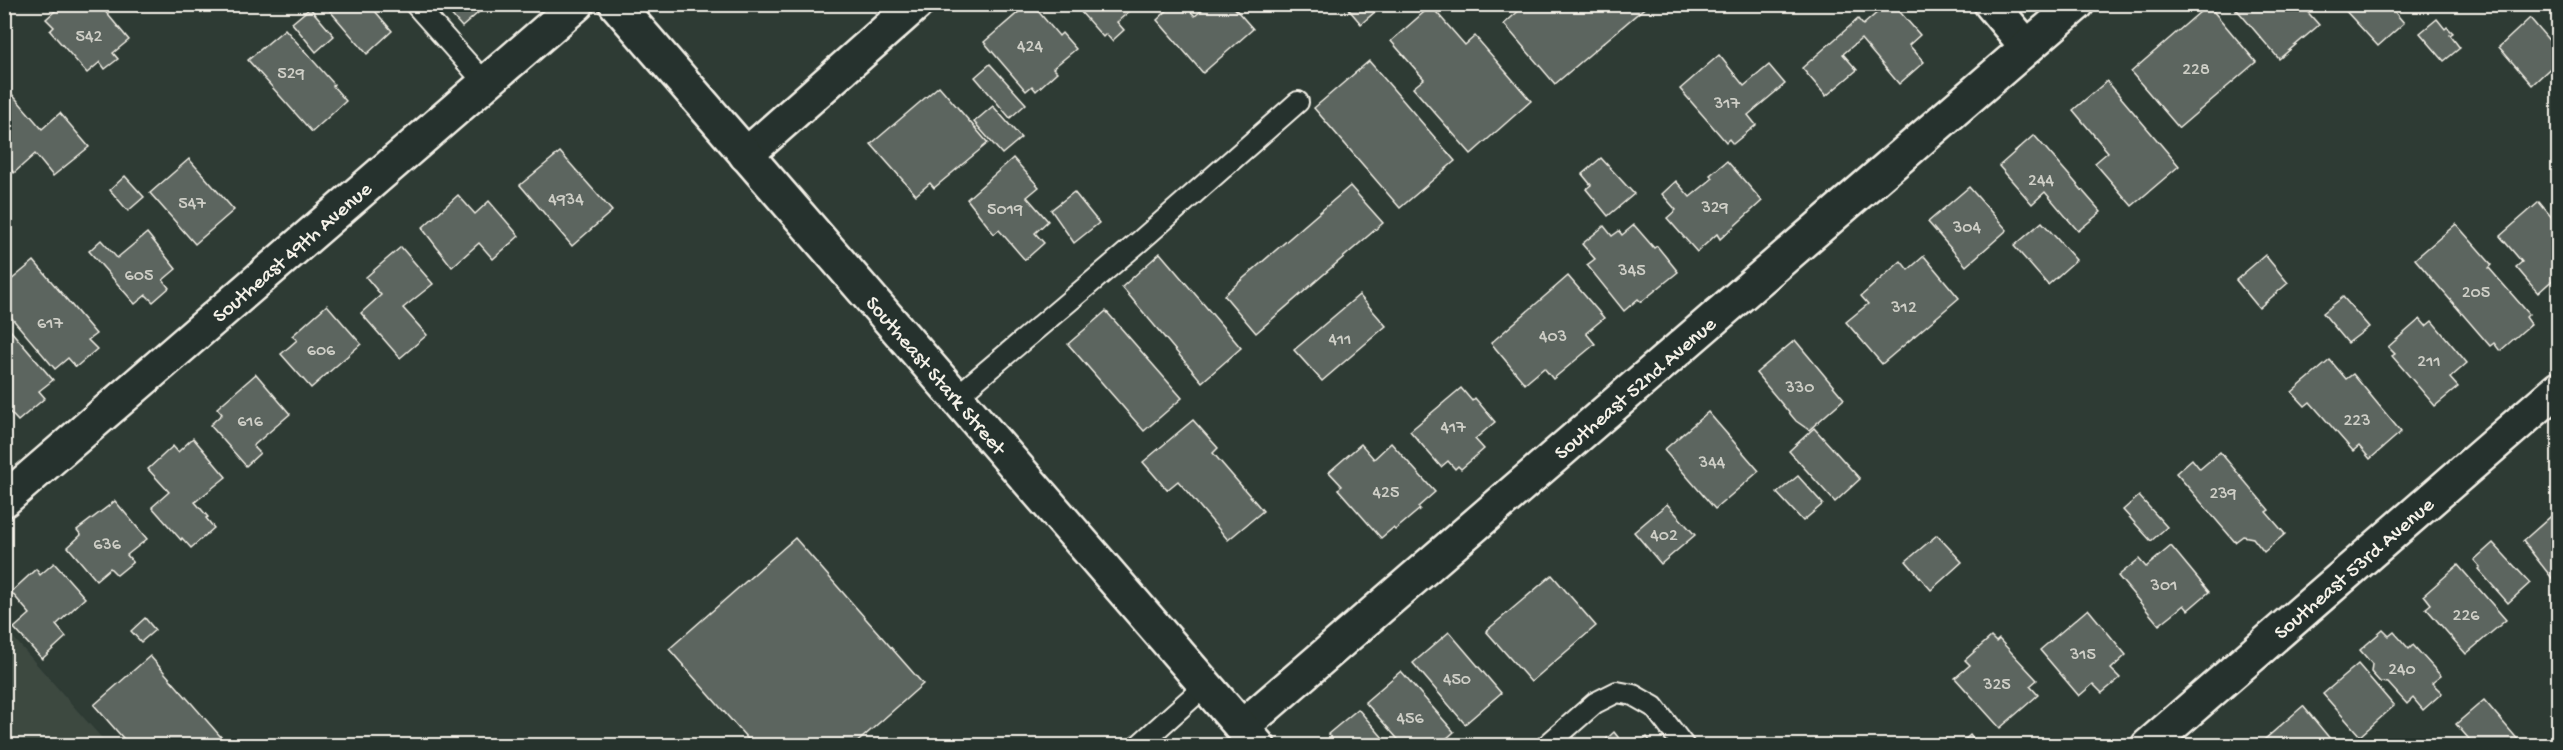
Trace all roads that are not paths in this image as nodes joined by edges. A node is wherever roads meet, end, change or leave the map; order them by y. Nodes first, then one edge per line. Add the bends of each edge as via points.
1 (415, 4) edge
2 (578, 4) edge
3 (616, 4) edge
4 (916, 4) edge
5 (1991, 4) edge
6 (2076, 4) edge
7 (2027, 47) junction
8 (486, 84) junction
9 (1298, 102) dead end
10 (747, 155) junction
11 (2559, 389) edge
12 (956, 397) junction
13 (4, 500) edge
14 (1206, 685) junction
15 (1250, 736) edge
16 (1138, 746) edge
17 (1546, 746) edge
18 (1684, 746) edge
19 (2148, 746) edge

1 - 8 lane
2 - 8 street, Southeast 49th Avenue
3 - 10 street, Southeast Stark Street
4 - 10 street
5 - 7 street
6 - 7 street, Southeast 52nd Avenue
7 - 15 street, Southeast 52nd Avenue
8 - 13 street, Southeast 49th Avenue
9 - 12 lane
10 - 12 street, Southeast Stark Street
11 - 19 street, Southeast 53rd Avenue
12 - 14 street, Southeast Stark Street
14 - 15 street, Southeast Stark Street
14 - 16 lane
17 - 18 lane via 1595,703 1617,692 1633,695 1654,707

